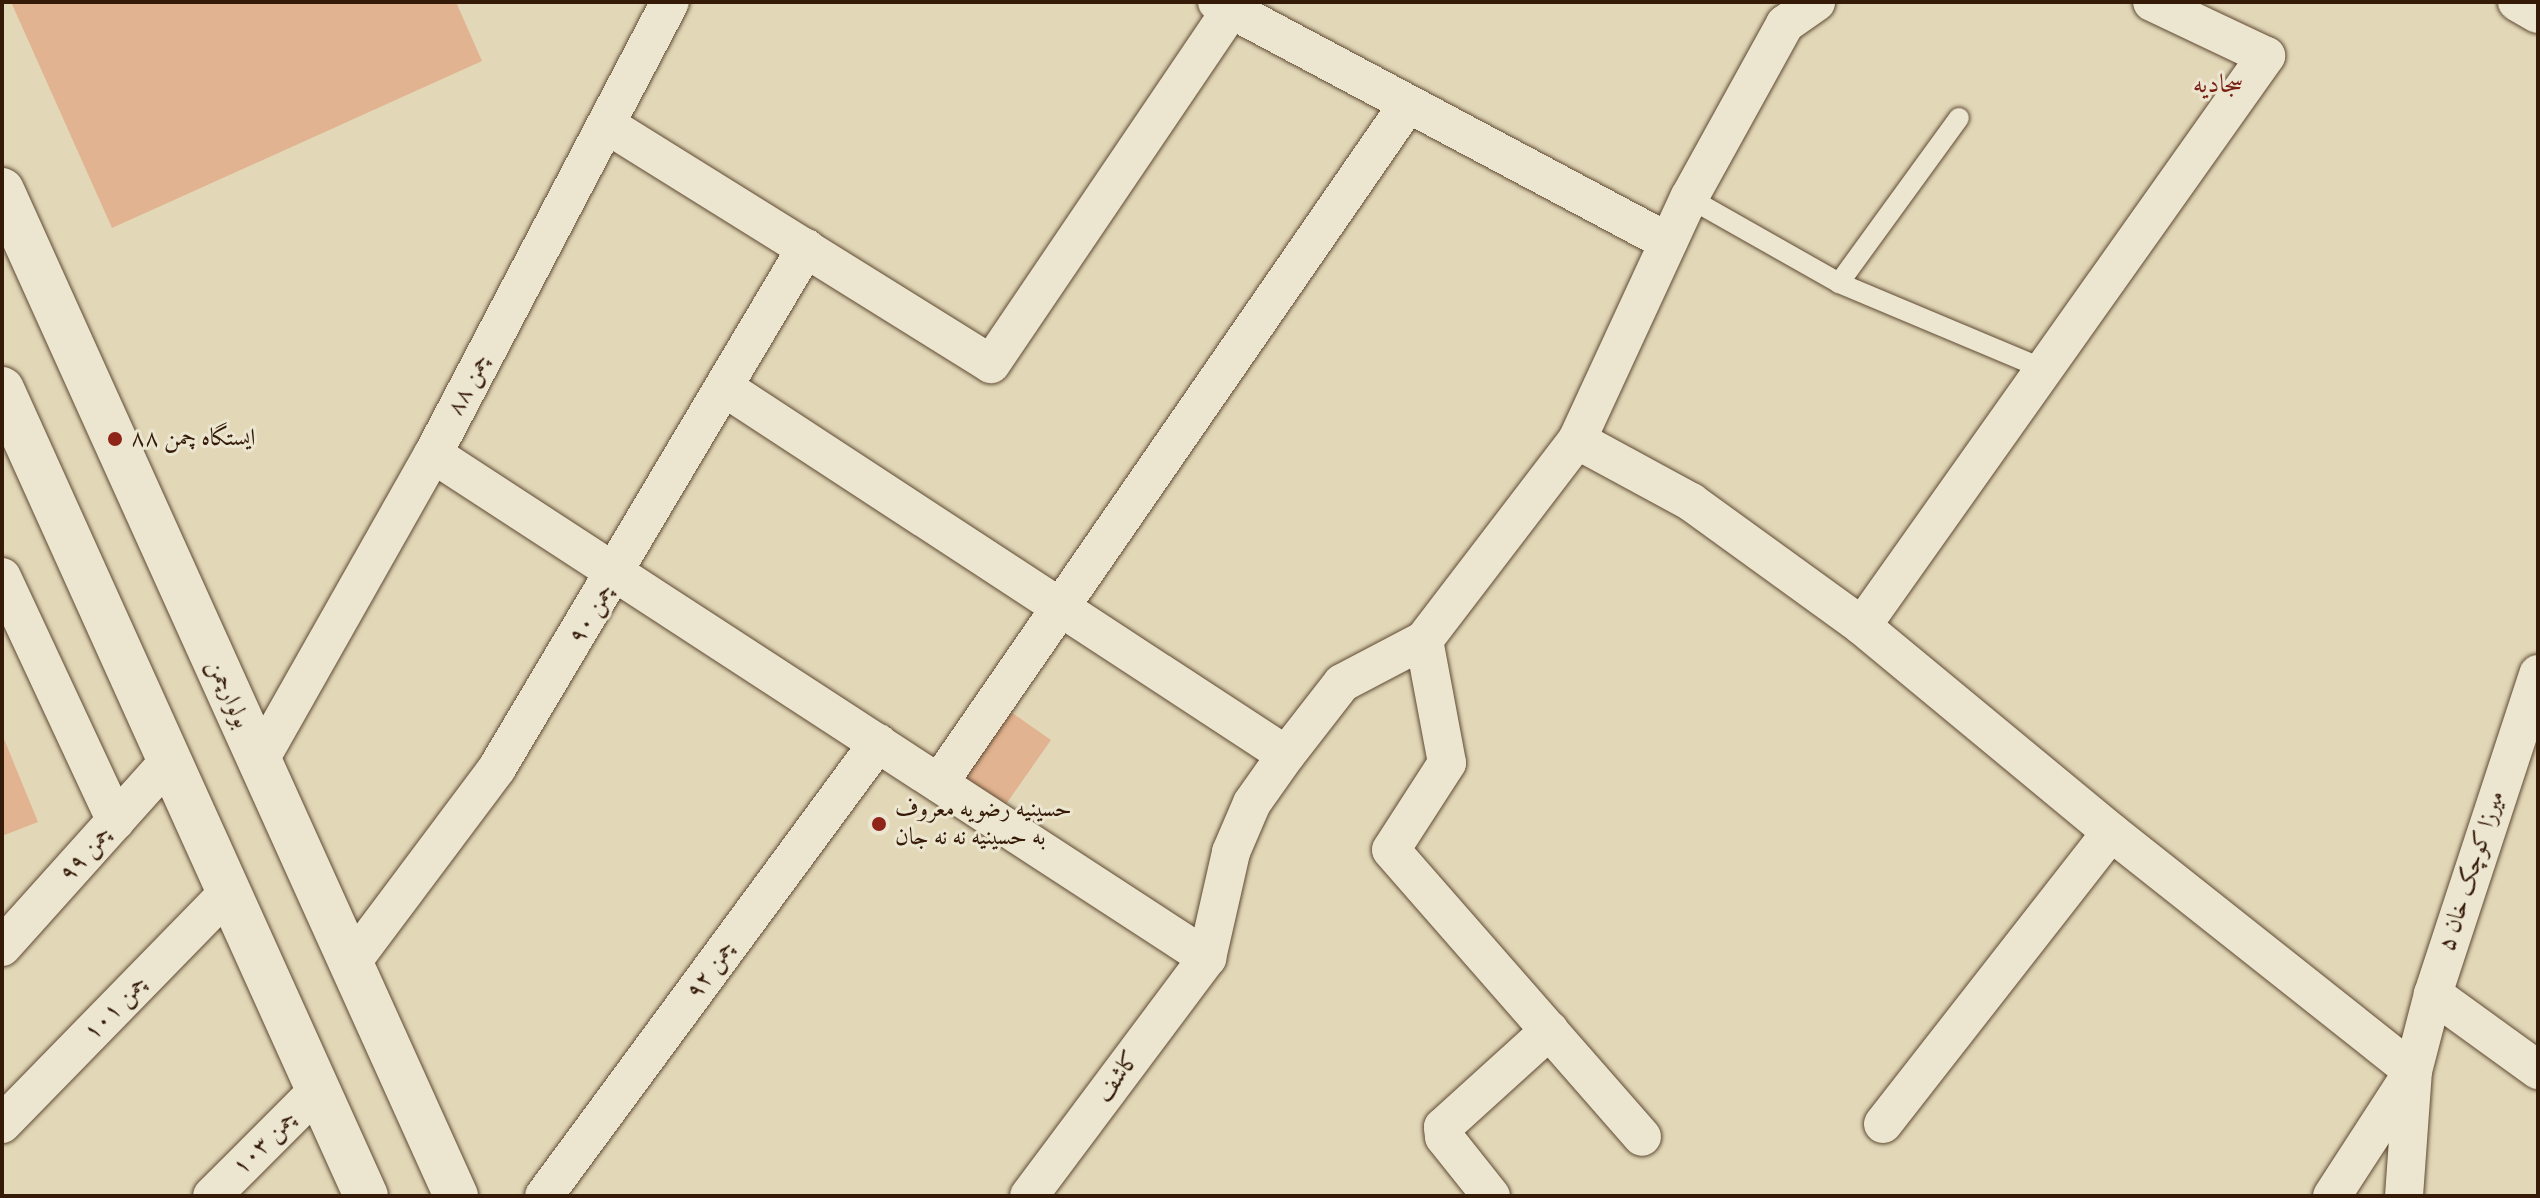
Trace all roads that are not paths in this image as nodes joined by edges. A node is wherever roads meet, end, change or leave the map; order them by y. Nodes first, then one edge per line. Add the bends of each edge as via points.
1 (670, 2) edge
2 (1816, 2) edge
3 (2152, 2) edge
4 (2517, 2) edge
5 (1224, 6) edge
6 (2538, 14) edge
7 (1408, 104) junction
8 (1959, 118) dead end
9 (607, 125) junction
10 (2, 190) edge
11 (1689, 198) junction
12 (1668, 242) junction
13 (806, 248) junction
14 (1839, 283) junction
15 (2044, 369) junction
16 (725, 388) junction
17 (2, 389) edge
18 (1577, 440) junction
19 (433, 454) junction
20 (617, 574) junction
21 (2, 577) edge
22 (1057, 609) junction
23 (1862, 626) junction
24 (1424, 640) junction
25 (2538, 674) edge
26 (878, 743) junction
27 (1286, 755) junction
28 (170, 760) junction
29 (258, 763) junction
30 (939, 783) junction
31 (116, 821) junction
32 (2111, 832) junction
33 (229, 891) junction
34 (2, 947) edge
35 (1207, 958) junction
36 (352, 962) junction
37 (2433, 994) junction
38 (1550, 1030) junction
39 (2538, 1070) edge
40 (2413, 1071) junction
41 (318, 1090) junction
42 (2, 1124) edge
43 (1883, 1124) dead end
44 (1642, 1137) dead end
45 (212, 1196) edge
46 (366, 1196) edge
47 (456, 1196) edge
48 (544, 1196) edge
49 (1029, 1196) edge
50 (1491, 1196) edge
51 (2332, 1196) edge
52 (2404, 1196) edge

1 - 9 street, چمن ۸۸
2 - 11 street via 1785,24
3 - 15 street via 2266,56
4 - 6 street
5 - 7 street
5 - 13 street via 991,364
7 - 12 street
7 - 22 street
8 - 14 lane
9 - 13 street
9 - 19 street, چمن ۸۸
10 - 29 main road, بولوارچمن
11 - 12 street
11 - 14 lane
12 - 18 street
13 - 16 street, چمن ۹۰
14 - 15 lane
15 - 23 street
16 - 20 street, چمن ۹۰
16 - 22 street
17 - 28 main road
18 - 23 street via 1691,502
18 - 24 street
19 - 20 street
19 - 29 street, چمن ۸۸
20 - 26 street
20 - 36 street, چمن ۹۰ via 497,768
21 - 31 street
22 - 27 street
22 - 30 street
23 - 32 street
24 - 27 street via 1342,683
24 - 38 street via 1447,763 1391,850
25 - 37 street, میرزا کوچک خان ۵
26 - 30 street
26 - 48 street, چمن ۹۲
27 - 35 street via 1252,803 1231,852
28 - 31 street, چمن ۹۹
28 - 33 main road
29 - 36 main road, بولوارچمن
30 - 35 street
31 - 34 street, چمن ۹۹
32 - 40 street
32 - 43 street
33 - 41 main road
33 - 42 street, چمن ۱۰۱
35 - 49 street, کاشف
36 - 47 main road, بولوارچمن
37 - 39 street
37 - 40 street, میرزا کوچک خان ۵
38 - 44 street
38 - 50 street via 1443,1127 1444,1137
40 - 51 street, میرزا کوچک خان ۵
40 - 52 street, میرزا کوچک خان ۵
41 - 45 street, چمن ۱۰۳
41 - 46 main road

